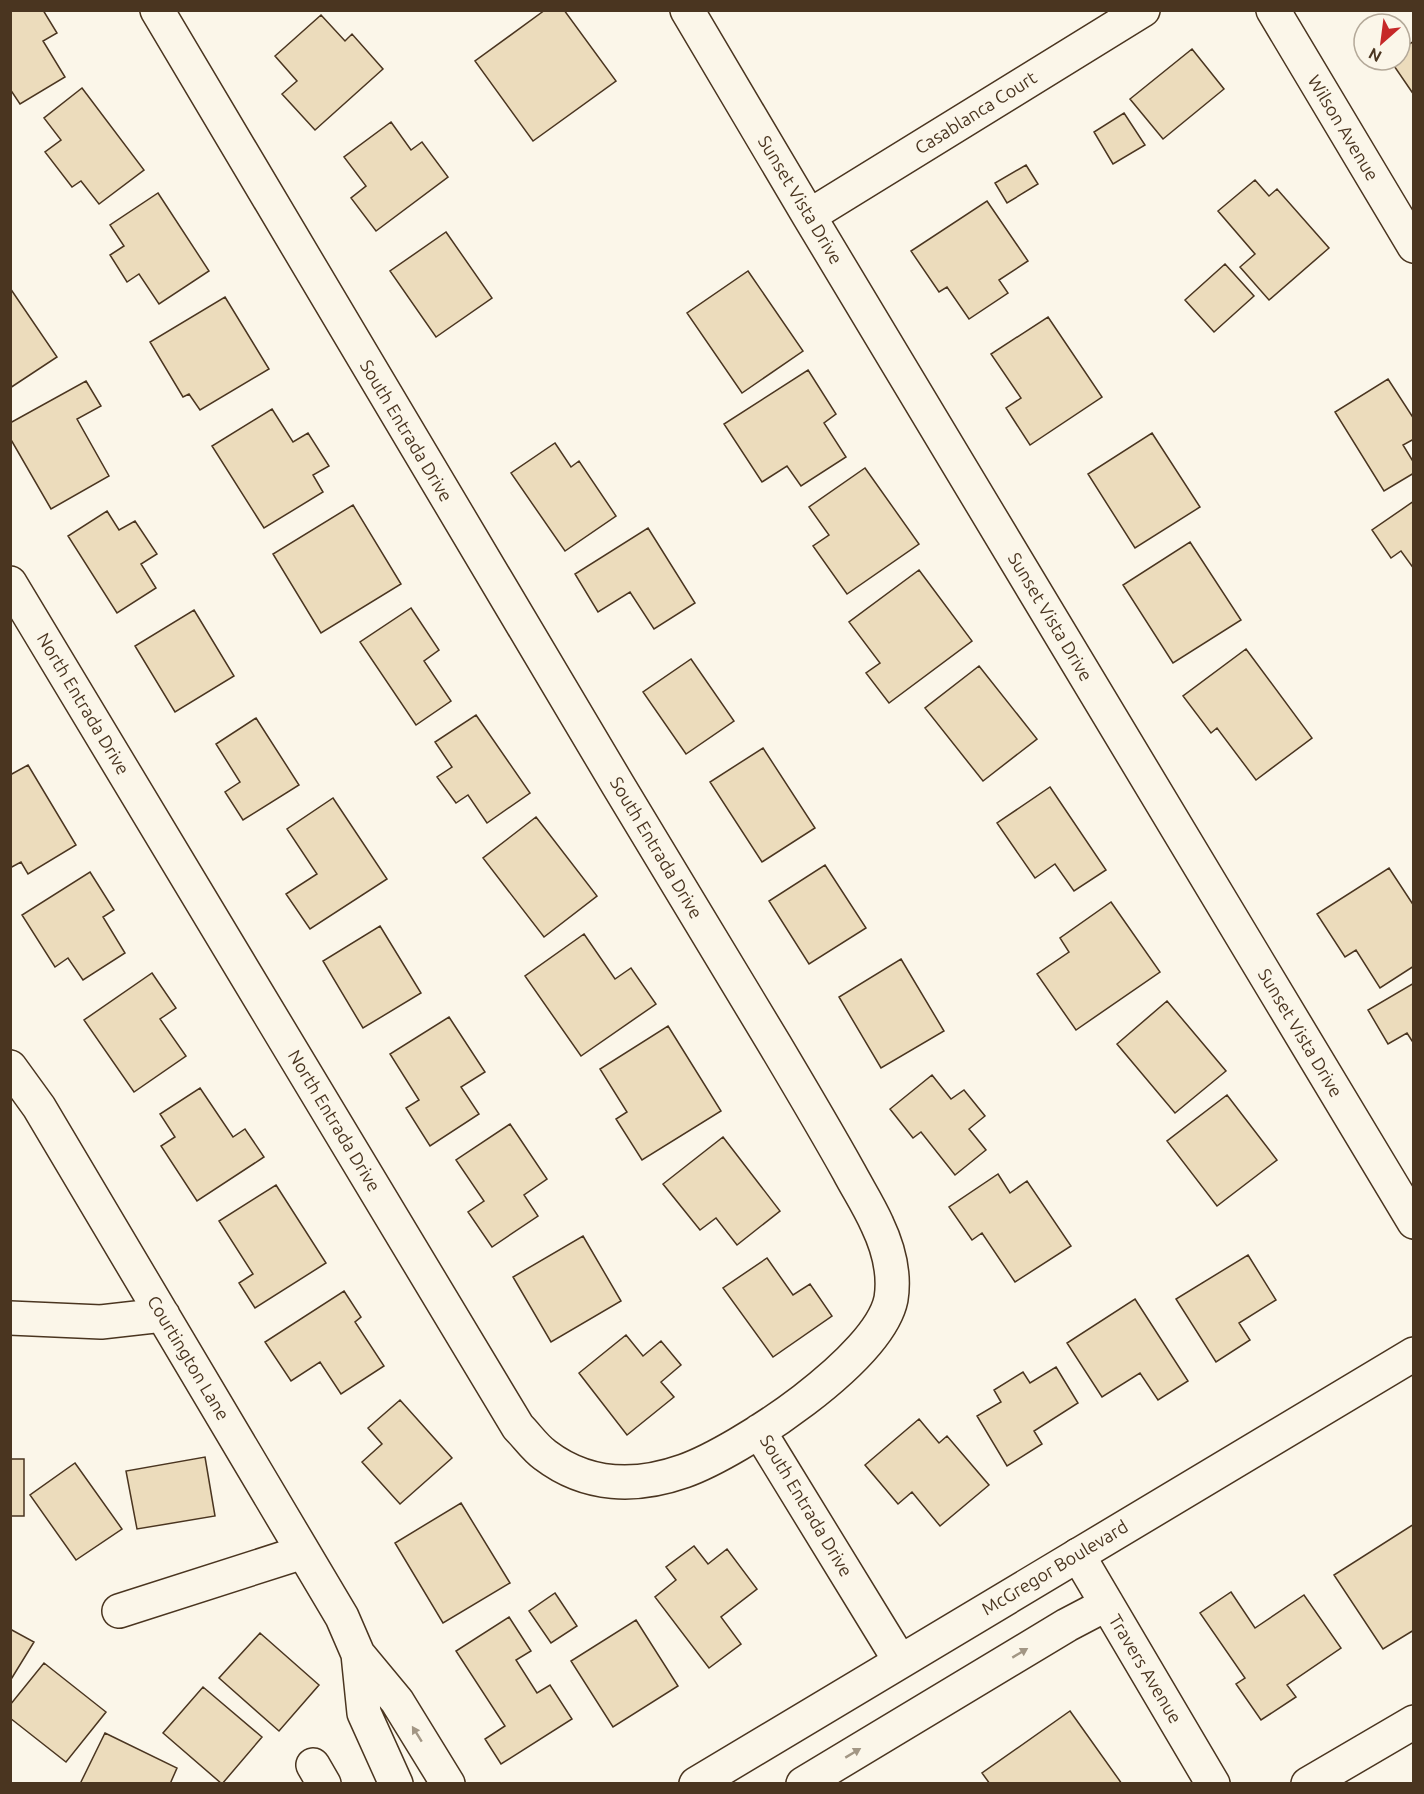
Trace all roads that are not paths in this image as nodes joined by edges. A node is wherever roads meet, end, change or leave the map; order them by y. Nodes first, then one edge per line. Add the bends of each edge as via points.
1 (157, 10) edge
2 (687, 10) edge
3 (1143, 10) edge
4 (1273, 10) edge
5 (809, 216) junction
6 (1413, 246) edge
7 (10, 583) edge
8 (10, 1067) edge
9 (1413, 1222) edge
10 (163, 1315) junction
11 (10, 1318) edge
12 (1413, 1354) edge
13 (759, 1431) junction
14 (303, 1552) junction
15 (1077, 1555) junction
16 (1107, 1604) junction
17 (119, 1611) dead end
18 (358, 1654) junction
19 (900, 1661) junction
20 (1413, 1722) edge
21 (396, 1784) edge
22 (448, 1784) edge
23 (696, 1784) edge
24 (803, 1784) edge
25 (1212, 1784) edge
26 (1308, 1784) edge

1 - 13 street, South Entrada Drive via 815,1112 879,1227 892,1264 890,1302 875,1334 849,1363
2 - 5 street, Sunset Vista Drive
3 - 5 street, Casablanca Court
4 - 6 street, Wilson Avenue
5 - 9 street, Sunset Vista Drive
7 - 13 street, North Entrada Drive via 518,1427 544,1454 578,1474 614,1483 650,1480 687,1470
8 - 10 street, Courtington Lane via 39,1107
10 - 11 street via 101,1322
10 - 14 street, Courtington Lane
12 - 15 street, McGregor Boulevard
13 - 19 street, South Entrada Drive
14 - 17 street
14 - 18 street, Courtington Lane via 342,1617
15 - 16 street, Travers Avenue
15 - 19 street, McGregor Boulevard
24 -> 16 street
16 - 25 street, Travers Avenue
18 - 21 street, Courtington Lane via 364,1713
22 -> 18 street, Courtington Lane via 397,1701
19 - 23 street, McGregor Boulevard
20 - 26 street

